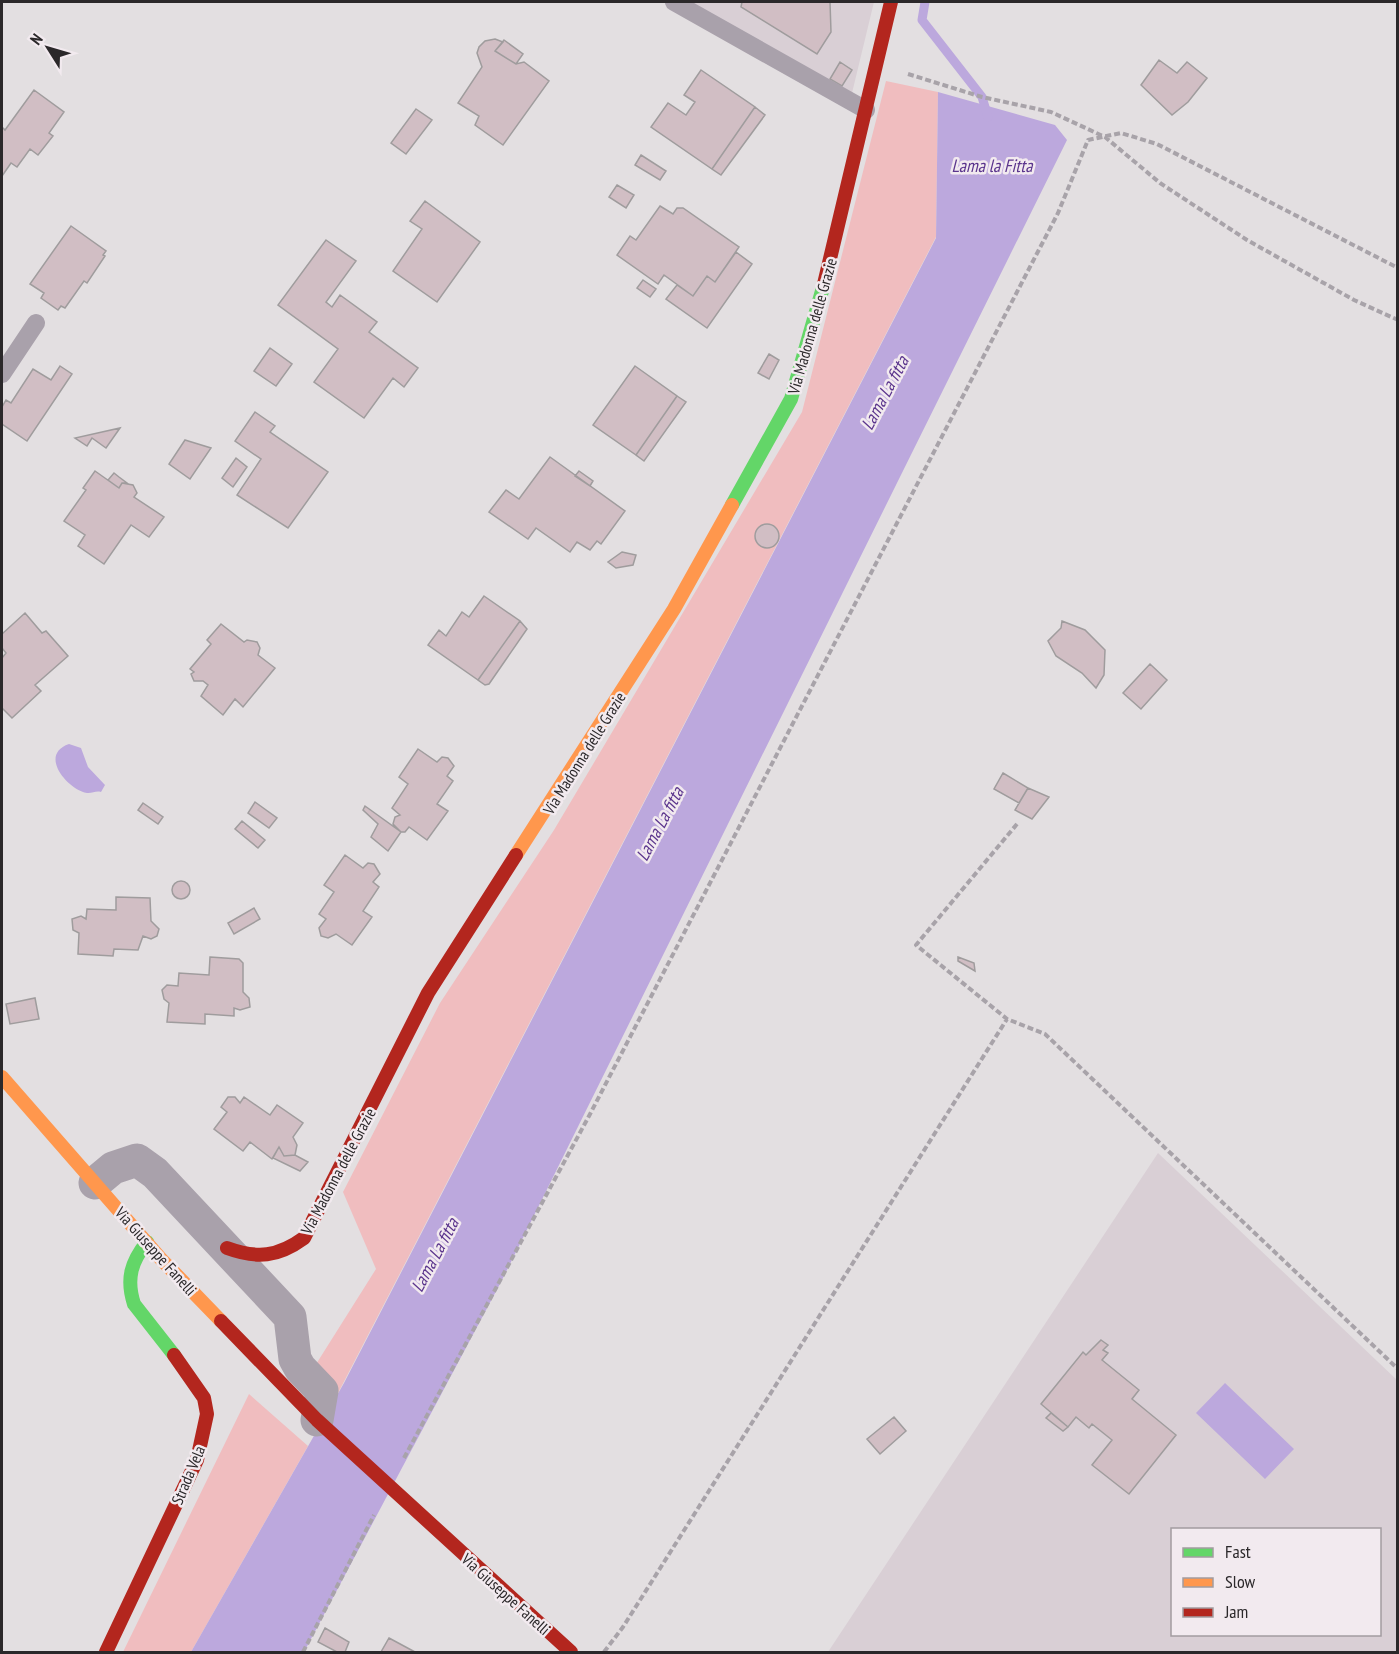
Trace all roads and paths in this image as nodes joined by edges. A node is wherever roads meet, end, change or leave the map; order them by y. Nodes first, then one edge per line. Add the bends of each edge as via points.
1 (674, 2) edge
2 (891, 2) edge
3 (876, 63) junction
4 (866, 110) junction
5 (1105, 137) junction
6 (1398, 268) edge
7 (1398, 320) edge
8 (36, 322) dead end
9 (2, 374) edge
10 (1017, 824) dead end
11 (1007, 1018) junction
12 (2, 1077) edge
13 (95, 1183) junction
14 (147, 1242) junction
15 (227, 1248) junction
16 (1398, 1369) edge
17 (316, 1420) junction
18 (388, 1486) junction
19 (106, 1653) edge
20 (303, 1653) edge
21 (571, 1653) edge
22 (604, 1653) edge

1 - 4 lane
2 - 3 street, Via Madonna delle Grazie
3 - 4 street, Via Madonna delle Grazie
3 - 5 path via 982,97 1051,112
4 - 15 street, Via Madonna delle Grazie via 832,256 791,399 674,609 428,993 304,1238 287,1250 264,1257 252,1258
5 - 6 path via 1121,133 1157,144
5 - 7 path via 1160,183 1247,240
5 - 18 path via 1088,140 1042,245 583,1126
8 - 9 lane
10 - 11 path via 916,945
11 - 16 path via 1046,1034
11 - 22 path
12 - 13 street, Via Giuseppe Fanelli
13 - 14 street, Via Giuseppe Fanelli
13 - 15 street, Via Madonna delle Grazie via 113,1168 137,1160 155,1173
14 - 17 street, Via Giuseppe Fanelli
14 - 19 street, Strada Vela via 128,1272 128,1290 134,1304 196,1383 207,1414 197,1460
15 - 17 street via 290,1317 295,1359 322,1391
17 - 18 street, Via Giuseppe Fanelli
18 - 20 path
18 - 21 street, Via Giuseppe Fanelli

